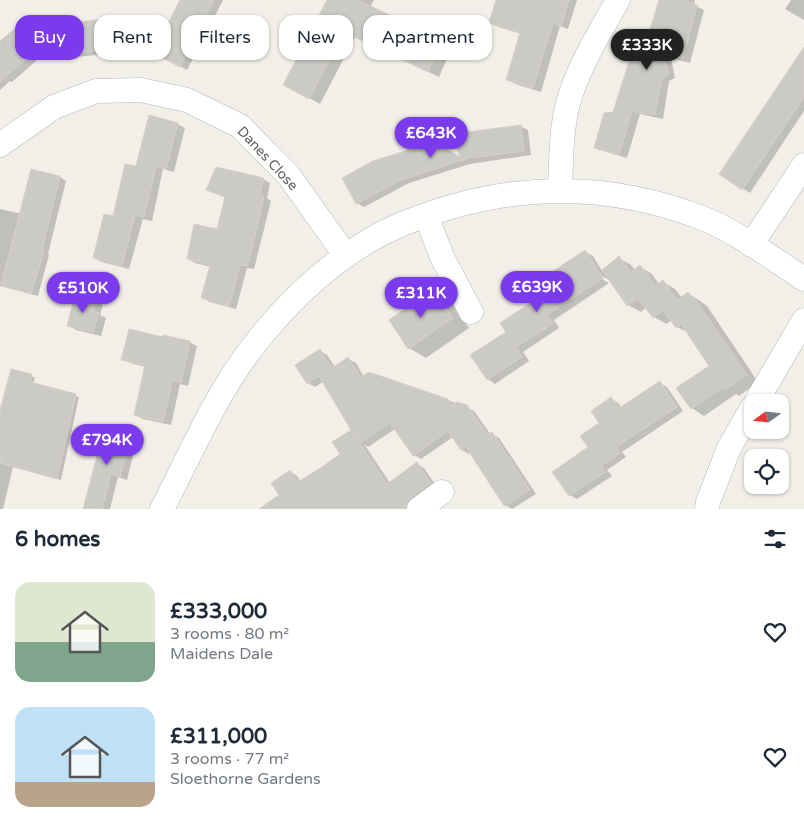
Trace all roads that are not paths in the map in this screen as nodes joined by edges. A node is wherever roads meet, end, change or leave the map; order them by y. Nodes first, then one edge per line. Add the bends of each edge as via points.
1 (618, 0) edge
2 (0, 146) edge
3 (804, 165) edge
4 (560, 191) junction
5 (426, 215) junction
6 (751, 245) junction
7 (346, 256) junction
8 (804, 279) edge
9 (471, 312) dead end
10 (804, 320) edge
11 (761, 394) edge
12 (744, 422) edge
13 (442, 492) dead end
14 (162, 509) edge
15 (419, 509) edge
16 (707, 509) edge

1 - 4 street via 587,56 567,106
2 - 7 street, Danes Close via 54,107 96,91 141,90 187,100 240,126 289,176
3 - 6 street
4 - 5 street via 500,195
4 - 6 street via 606,193 656,203 708,221
5 - 7 street via 397,226
5 - 9 street via 442,257
6 - 8 street
7 - 14 street via 319,277 250,350 228,383
10 - 11 street
12 - 16 street via 729,448
13 - 15 street

